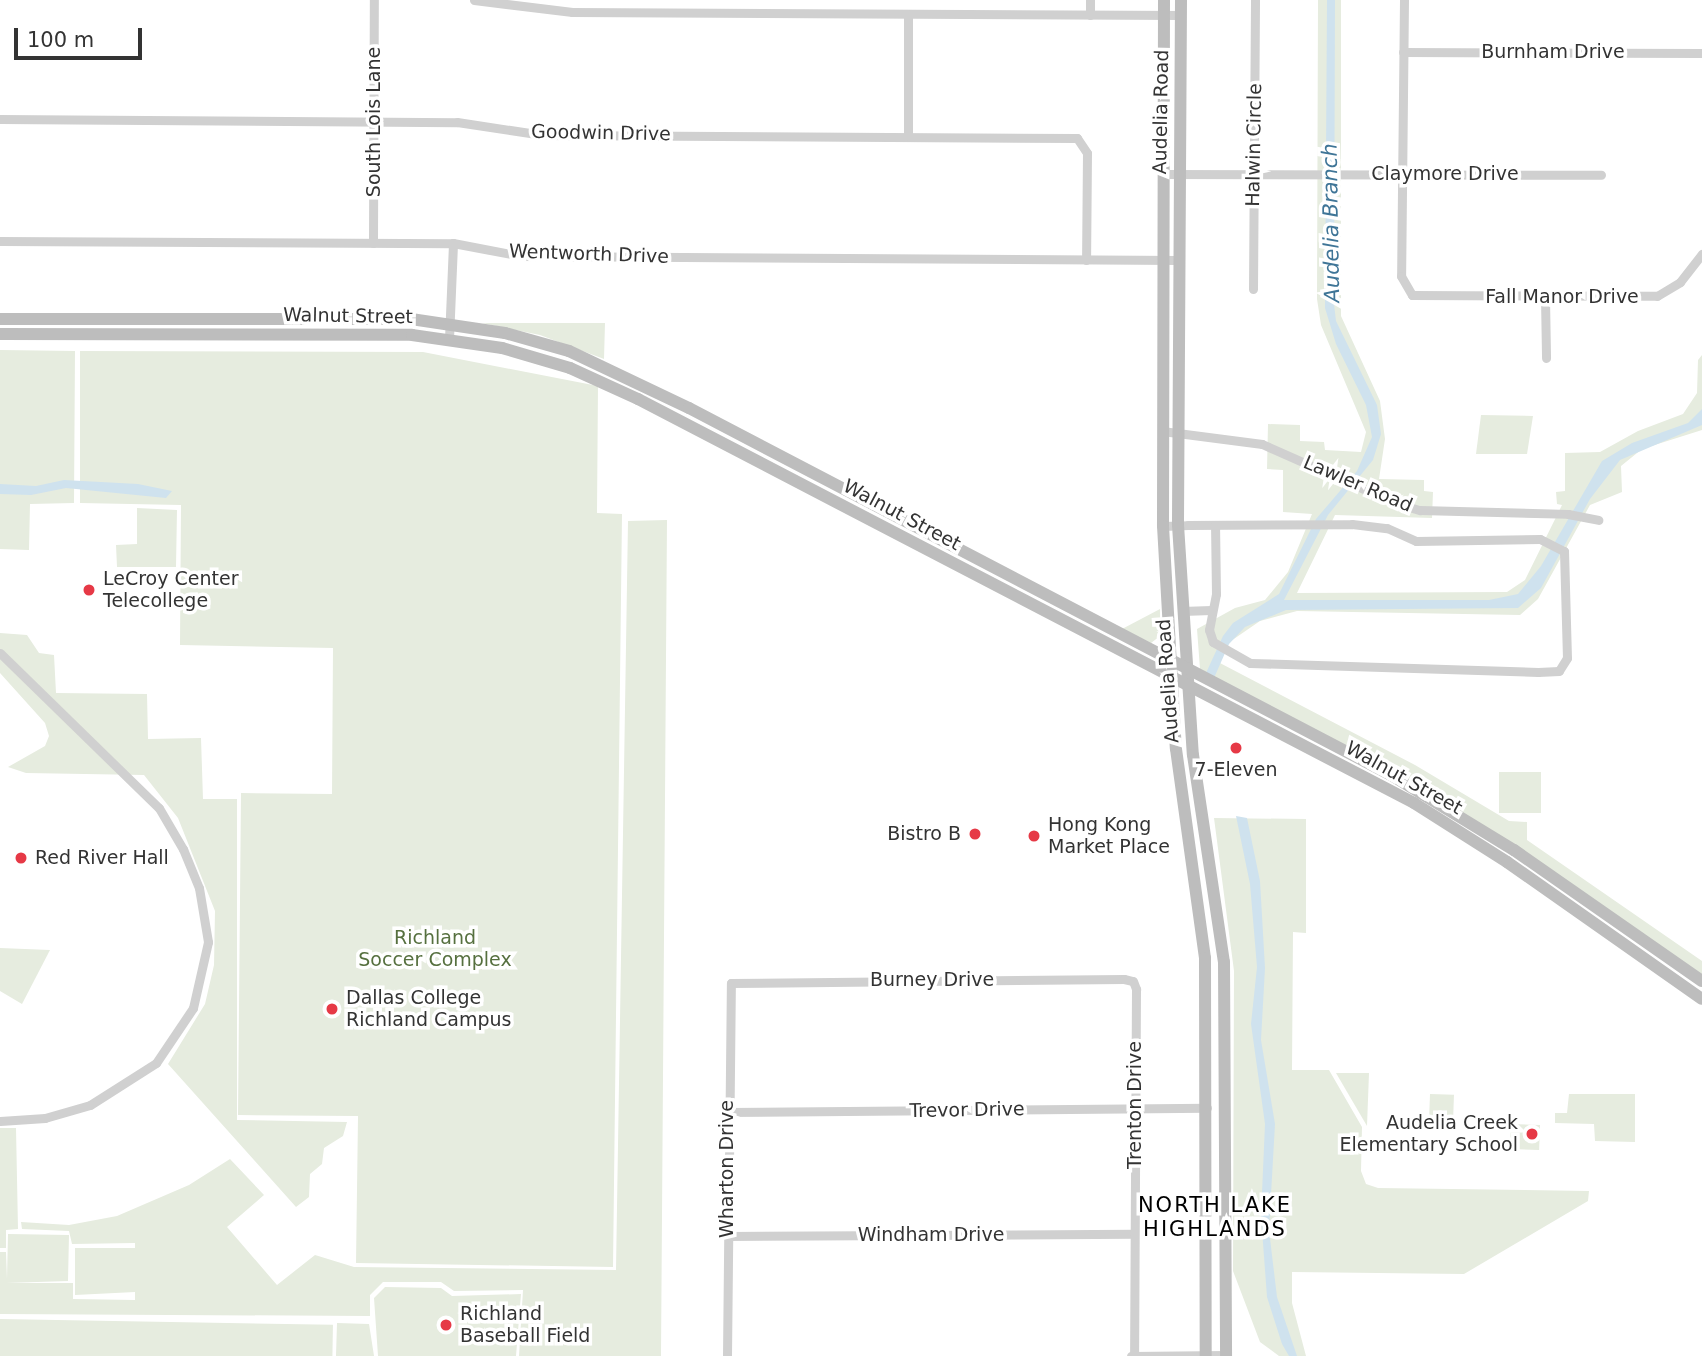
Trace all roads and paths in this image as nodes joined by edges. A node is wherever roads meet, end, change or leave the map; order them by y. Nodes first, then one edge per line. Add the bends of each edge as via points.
1 (374, 0) edge
2 (474, 0) edge
3 (1090, 0) edge
4 (1164, 0) edge
5 (1181, 0) edge
6 (1255, 0) edge
7 (1404, 0) edge
8 (908, 14) junction
9 (1090, 15) junction
10 (1164, 15) junction
11 (1181, 15) junction
12 (1403, 52) junction
13 (1702, 52) edge
14 (0, 119) edge
15 (374, 121) junction
16 (908, 136) junction
17 (1163, 174) junction
18 (1180, 174) junction
19 (1253, 174) junction
20 (1402, 174) junction
21 (1601, 175) dead end
22 (0, 241) edge
23 (373, 243) junction
24 (453, 243) junction
25 (1702, 254) edge
26 (1086, 260) junction
27 (1163, 260) junction
28 (1179, 260) junction
29 (1253, 289) dead end
30 (1545, 298) junction
31 (0, 319) edge
32 (452, 323) junction
33 (1, 334) edge
34 (449, 339) junction
35 (1546, 358) dead end
36 (638, 398) junction
37 (689, 408) junction
38 (1162, 431) junction
39 (1176, 436) junction
40 (807, 470) junction
41 (799, 483) junction
42 (1598, 520) dead end
43 (1178, 525) junction
44 (1217, 525) junction
45 (1163, 526) junction
46 (936, 537) junction
47 (928, 550) junction
48 (1211, 610) junction
49 (1182, 611) junction
50 (0, 653) edge
51 (1168, 659) junction
52 (1186, 668) junction
53 (1169, 675) junction
54 (1186, 683) junction
55 (1215, 900) junction
56 (1198, 902) junction
57 (1133, 981) joint
58 (1702, 981) edge
59 (731, 983) joint
60 (1702, 999) edge
61 (1207, 1108) junction
62 (1226, 1108) junction
63 (1136, 1109) junction
64 (727, 1112) junction
65 (0, 1121) edge
66 (1134, 1234) junction
67 (728, 1236) junction
68 (1206, 1278) junction
69 (1226, 1278) junction
70 (1206, 1292) junction
71 (1226, 1292) junction
72 (727, 1356) edge
73 (1133, 1356) edge
74 (1206, 1356) edge
75 (1226, 1356) edge

1 - 15 street, South Lois Lane
2 - 8 street via 558,11
3 - 9 street
4 - 10 main road, Audelia Road
5 - 11 main road, Audelia Road
6 - 19 street, Halwin Circle
7 - 12 street
8 - 9 street
8 - 16 street
9 - 10 street
10 - 11 street
10 - 17 main road, Audelia Road
11 - 18 main road, Audelia Road
12 - 13 street, Burnham Drive
12 - 20 street
14 - 15 street, Goodwin Drive
15 - 16 street, Goodwin Drive via 457,122 543,135
15 - 23 street, South Lois Lane
16 - 26 street, Goodwin Drive via 1077,138 1087,152
17 - 18 street, Claymore Drive
17 - 27 main road, Audelia Road
18 - 19 street, Claymore Drive
18 - 28 main road, Audelia Road
19 - 20 street, Claymore Drive
19 - 29 street, Halwin Circle
20 - 21 street, Claymore Drive
20 - 30 street, Fall Manor Drive via 1401,276 1405,289 1422,297
22 - 23 street, Wentworth Drive
23 - 24 street, Wentworth Drive
24 - 26 street, Wentworth Drive via 521,256
24 - 32 street
25 - 30 street, Fall Manor Drive via 1680,282 1657,296
26 - 27 street, Wentworth Drive
27 - 28 street, Wentworth Drive
27 - 38 main road, Audelia Road
28 - 39 main road, Audelia Road
30 - 35 street
31 - 32 main road, Walnut Street
32 - 34 street
32 - 37 main road, Walnut Street via 569,351
33 - 34 main road, Walnut Street via 412,335
34 - 36 main road, Walnut Street via 540,358
36 - 37 main road via 643,394 670,407
36 - 41 main road, Walnut Street
37 - 40 main road, Walnut Street
38 - 39 street, Lawler Road
38 - 45 main road, Audelia Road
39 - 42 street, Lawler Road via 1262,444 1393,502 1442,513 1568,513
39 - 43 main road, Audelia Road
40 - 41 main road
40 - 46 main road, Walnut Street
41 - 47 main road, Walnut Street
43 - 44 street
43 - 45 street
43 - 49 main road, Audelia Road
44 - 48 street via 1216,594
44 - 48 street via 1333,524 1387,528 1416,541 1543,540 1556,544 1565,556 1566,658 1559,671 1274,667 1250,663 1216,644 1209,630
45 - 51 main road, Audelia Road
46 - 47 main road
46 - 51 main road, Walnut Street
47 - 53 main road, Walnut Street
48 - 49 street
49 - 52 main road, Audelia Road
50 - 65 street via 159,808 196,881 208,942 193,1008 156,1063 81,1108 45,1118
51 - 52 main road, Walnut Street
51 - 53 main road, Audelia Road
52 - 54 main road, Audelia Road
52 - 58 main road, Walnut Street via 1461,816
53 - 54 main road, Walnut Street
53 - 56 main road, Audelia Road
54 - 55 main road, Audelia Road
54 - 60 main road, Walnut Street via 1435,816
55 - 56 main road
55 - 62 main road, Audelia Road via 1224,962
56 - 61 main road, Audelia Road via 1207,989
57 - 59 street, Burney Drive
57 - 63 street, Trenton Drive
59 - 64 street, Wharton Drive
61 - 62 main road
61 - 63 street, Trevor Drive
61 - 68 main road, Audelia Road
62 - 69 main road, Audelia Road
63 - 64 street, Trevor Drive
63 - 66 street, Trenton Drive
64 - 67 street, Wharton Drive
66 - 67 street, Windham Drive
66 - 73 street, Trenton Drive
67 - 72 street, Wharton Drive
68 - 69 main road
68 - 70 main road, Audelia Road
69 - 71 main road, Audelia Road
70 - 71 main road
70 - 74 main road, Audelia Road
71 - 75 main road, Audelia Road
73 - 74 street
74 - 75 street

